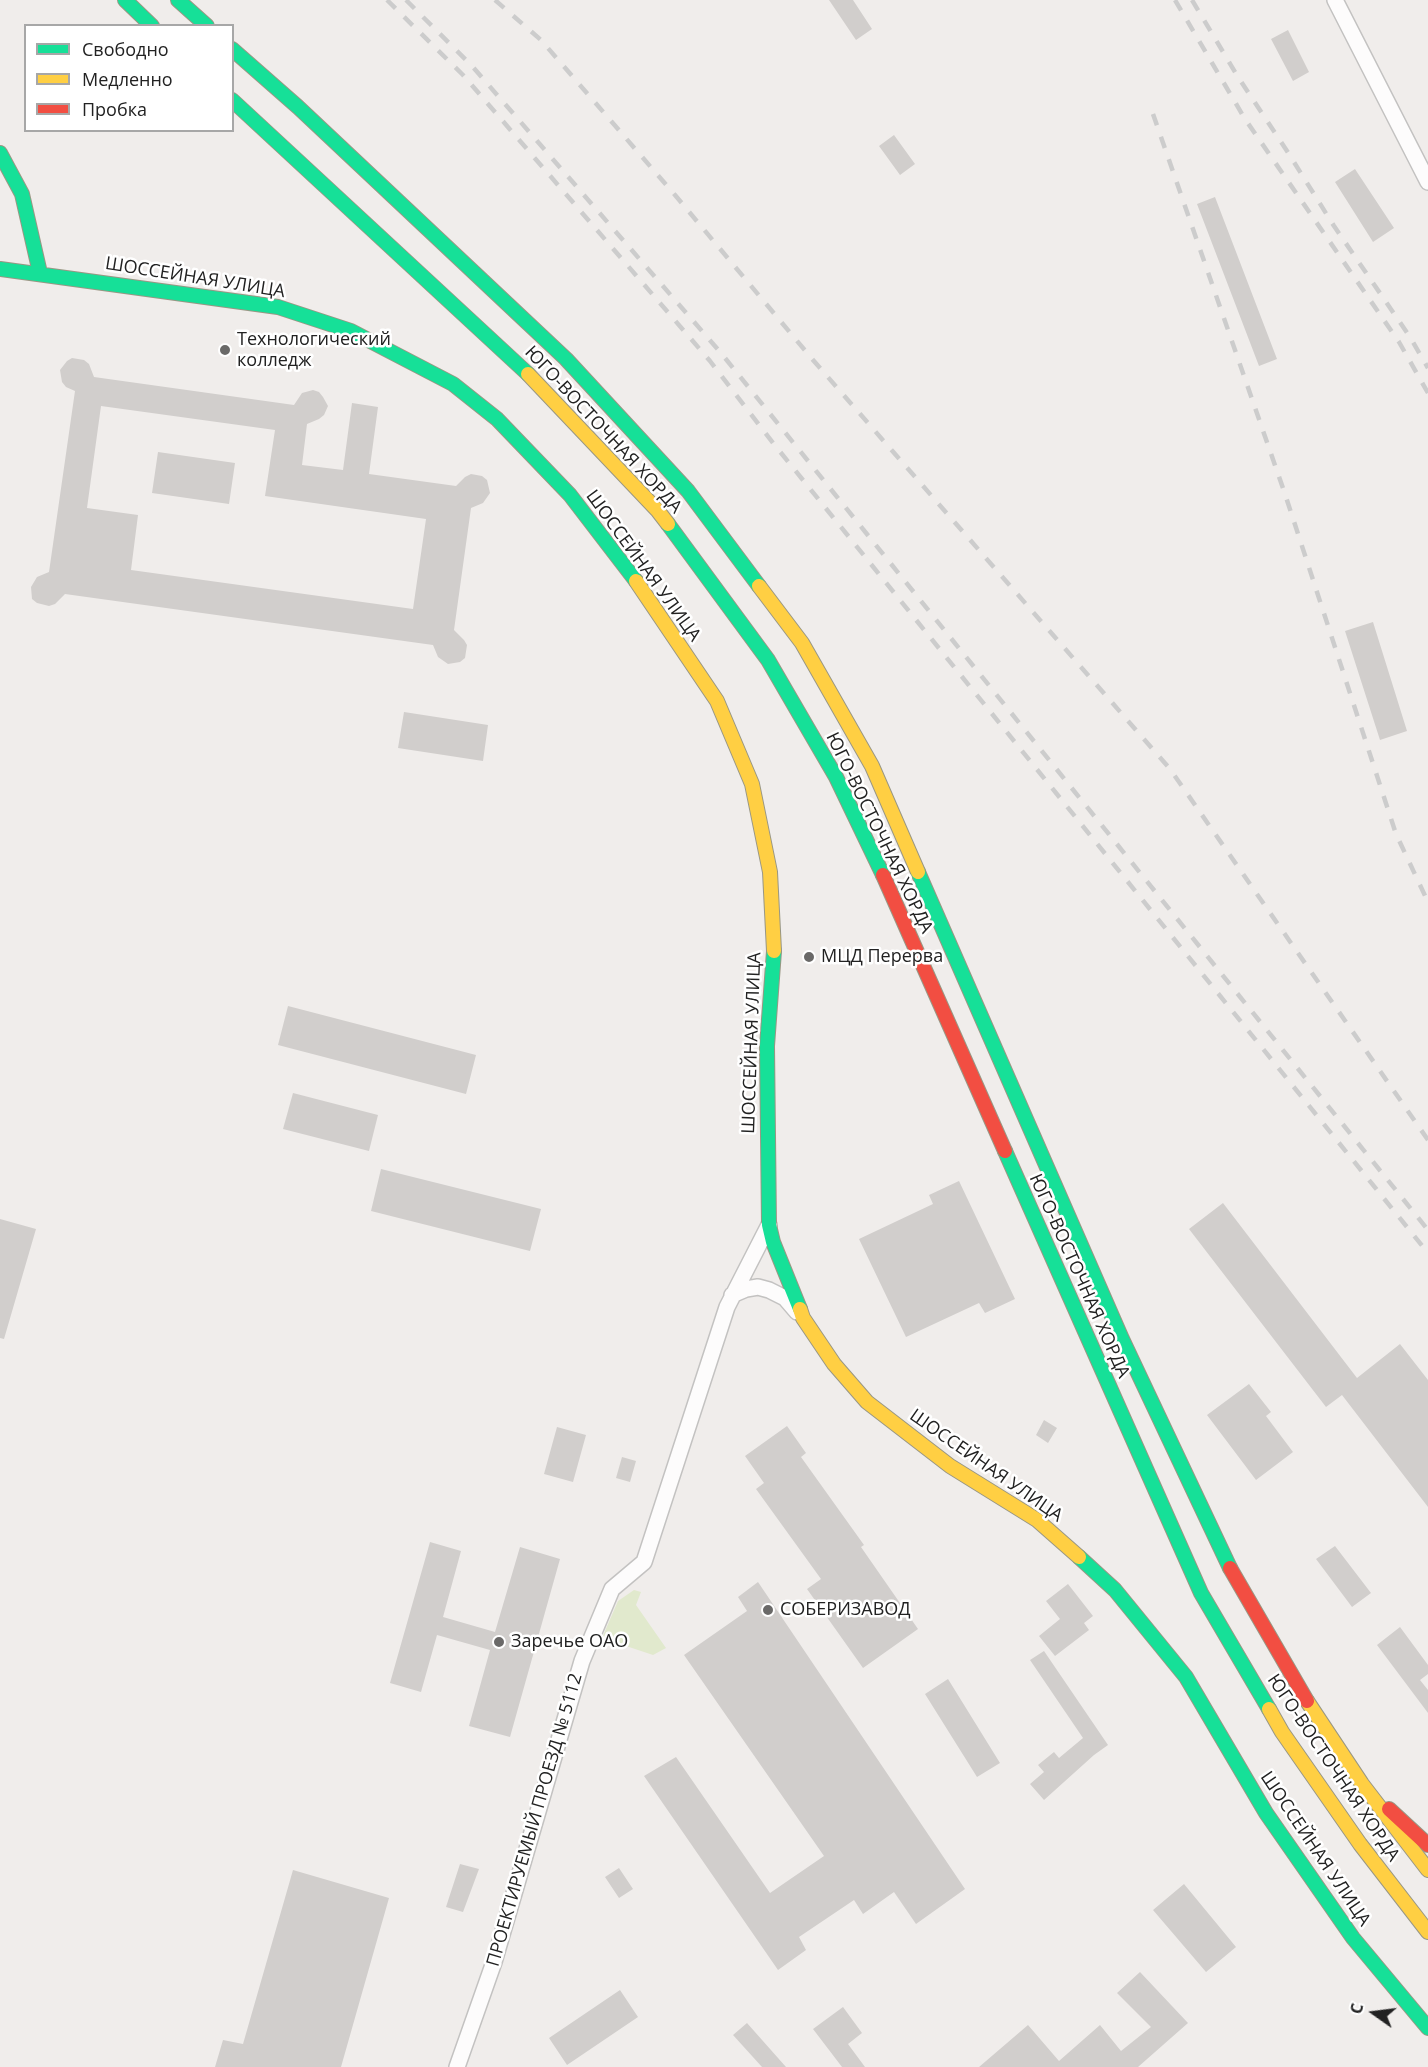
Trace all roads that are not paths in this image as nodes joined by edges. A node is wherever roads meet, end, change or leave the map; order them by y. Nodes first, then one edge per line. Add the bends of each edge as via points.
1 (125, 0) edge
2 (178, 0) edge
3 (1335, 0) edge
4 (150, 24) edge
5 (205, 24) edge
6 (234, 51) edge
7 (234, 101) edge
8 (0, 153) edge
9 (1428, 182) edge
10 (0, 269) edge
11 (40, 273) junction
12 (769, 1225) junction
13 (732, 1295) junction
14 (803, 1318) junction
15 (1362, 1784) junction
16 (1428, 1845) edge
17 (1428, 1870) edge
18 (1428, 1932) edge
19 (1428, 2028) edge
20 (457, 2067) edge

1 - 4 main road
2 - 5 main road
3 - 9 street
6 - 15 main road, ЮГО-ВОСТОЧНАЯ ХОРДА via 566,359 688,491 802,643 872,766 1122,1339 1235,1579 1313,1712
7 - 18 main road, ЮГО-ВОСТОЧНАЯ ХОРДА via 546,392 658,511 768,660 836,777 892,895 1201,1593 1282,1732 1360,1844
8 - 11 main road via 22,194
10 - 11 main road, ШОССЕЙНАЯ УЛИЦА
11 - 12 main road, ШОССЕЙНАЯ УЛИЦА via 278,307 351,331 453,384 496,419 570,495 652,603 717,701 752,784 770,872 774,953 767,1046
12 - 13 street, ПРОЕКТИРУЕМЫЙ ПРОЕЗД № 5112
12 - 14 main road, ШОССЕЙНАЯ УЛИЦА
13 - 14 street via 746,1288 769,1290 785,1298
13 - 20 street, ПРОЕКТИРУЕМЫЙ ПРОЕЗД № 5112 via 644,1562 612,1589 582,1661 494,1962
14 - 19 main road, ШОССЕЙНАЯ УЛИЦА via 834,1364 867,1402 950,1466 1037,1520 1115,1590 1186,1677 1266,1813 1353,1938
15 - 16 main road
15 - 17 main road, ЮГО-ВОСТОЧНАЯ ХОРДА

